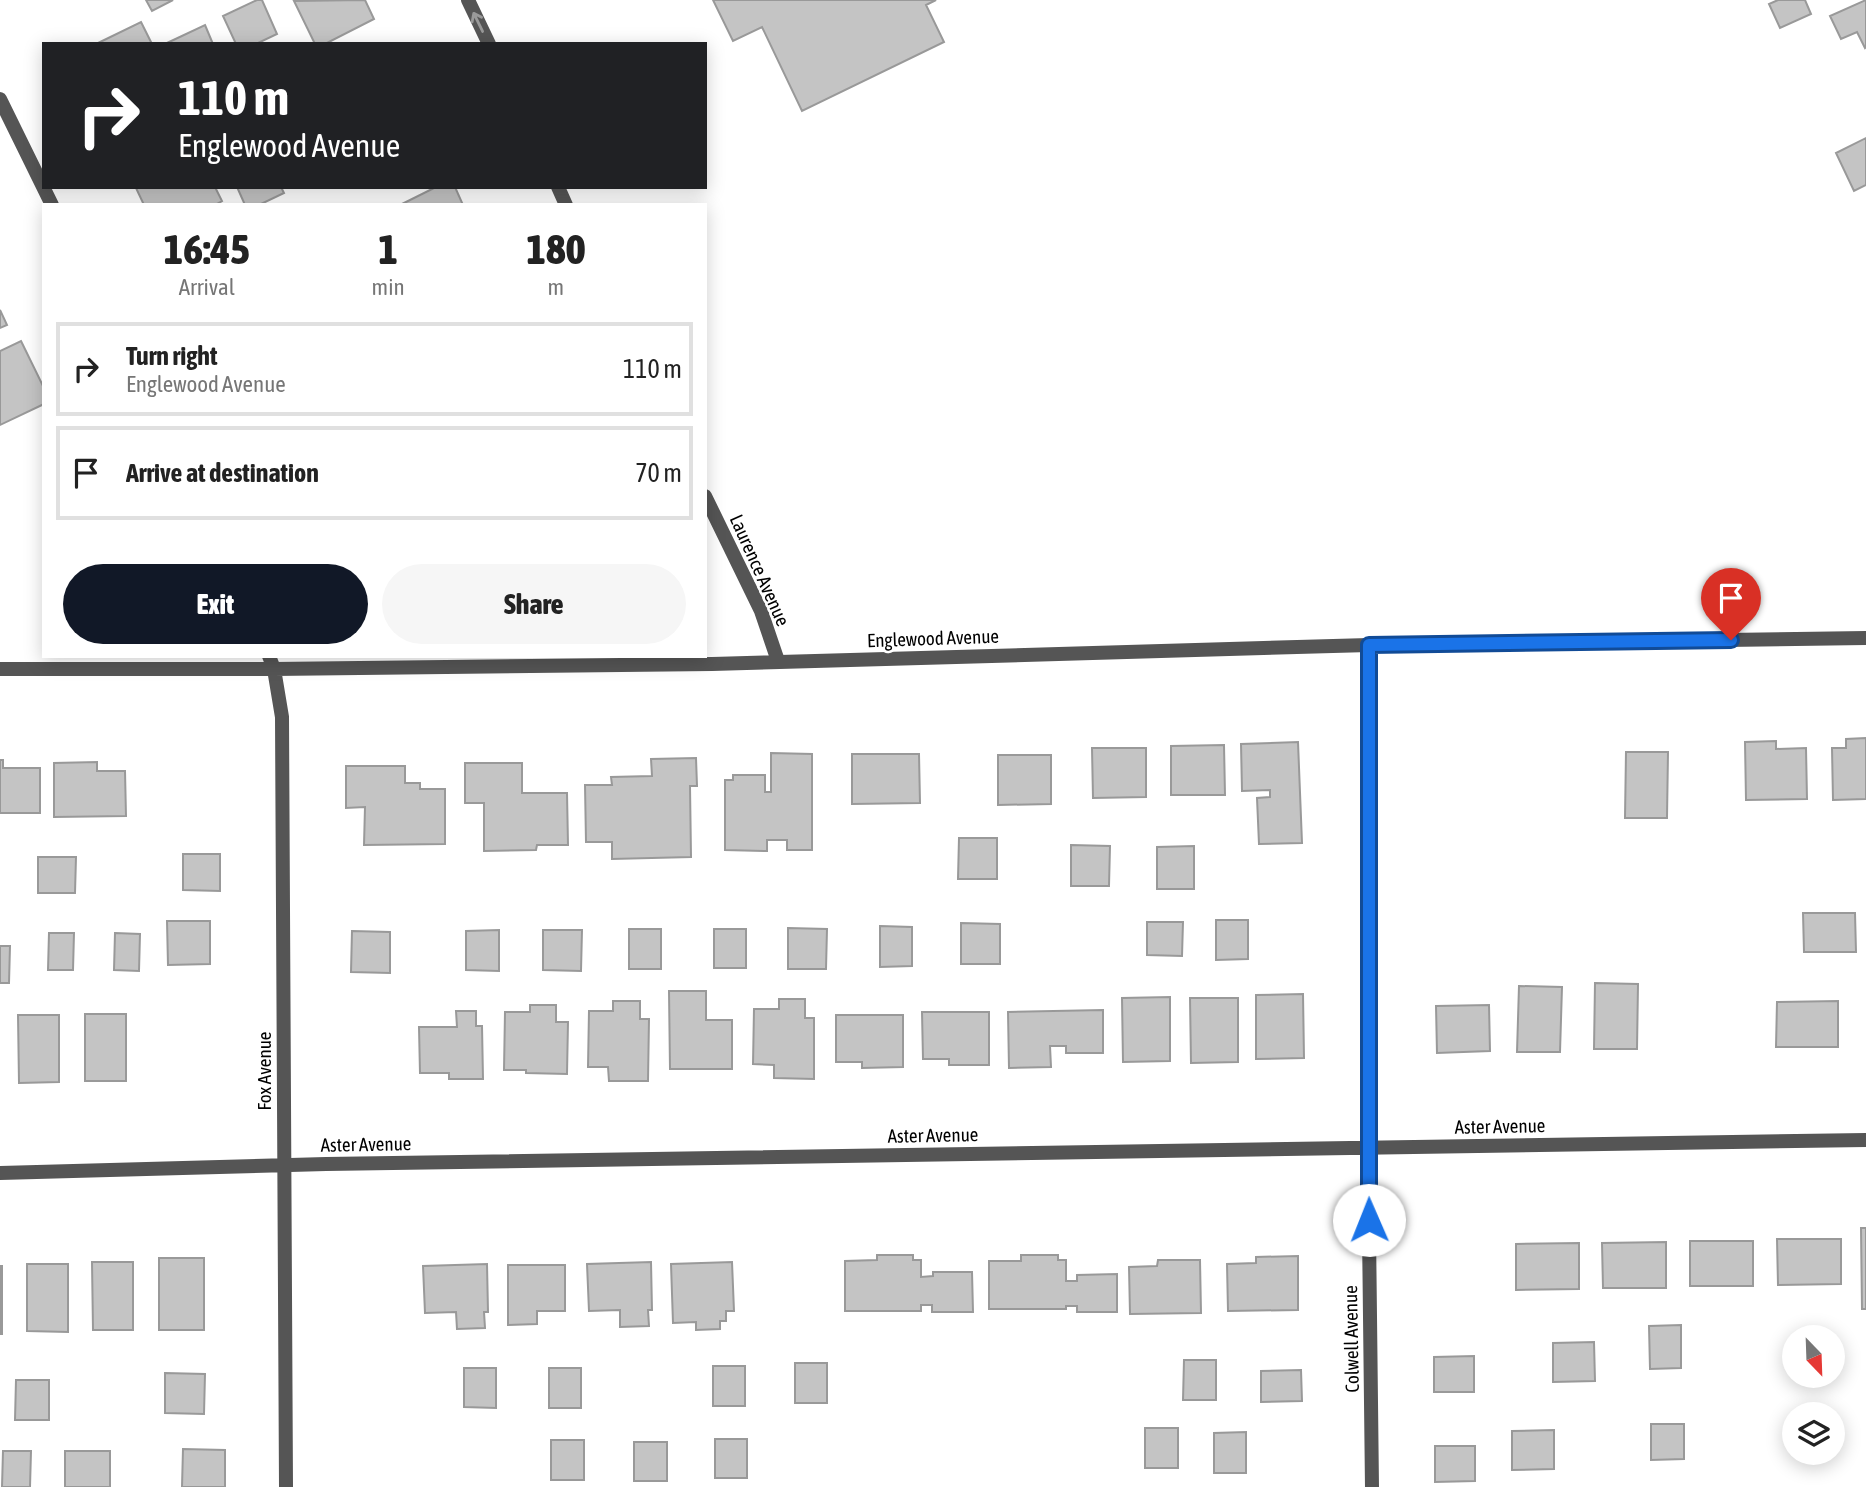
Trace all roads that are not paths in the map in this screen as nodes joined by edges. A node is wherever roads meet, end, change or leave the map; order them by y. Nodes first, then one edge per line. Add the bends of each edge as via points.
1 (468, 0) edge
2 (488, 42) edge
3 (0, 99) edge
4 (42, 185) edge
5 (707, 500) edge
6 (1866, 638) edge
7 (1369, 645) junction
8 (778, 661) junction
9 (271, 663) edge
10 (0, 669) edge
11 (1866, 1140) edge
12 (1368, 1146) junction
13 (284, 1165) junction
14 (0, 1173) edge
15 (286, 1487) edge
16 (1373, 1487) edge

2 -> 1 street
3 - 4 street
5 - 8 street, Laurence Avenue via 761,611
6 - 7 street, Englewood Avenue
7 - 8 street, Englewood Avenue
7 - 12 street, Colwell Avenue
8 - 9 street, Englewood Avenue
9 - 10 street, Englewood Avenue
9 - 13 street, Fox Avenue via 282,717
11 - 12 street, Aster Avenue
12 - 13 street, Aster Avenue
12 - 16 street, Colwell Avenue
13 - 14 street, Aster Avenue
13 - 15 street, Fox Avenue

